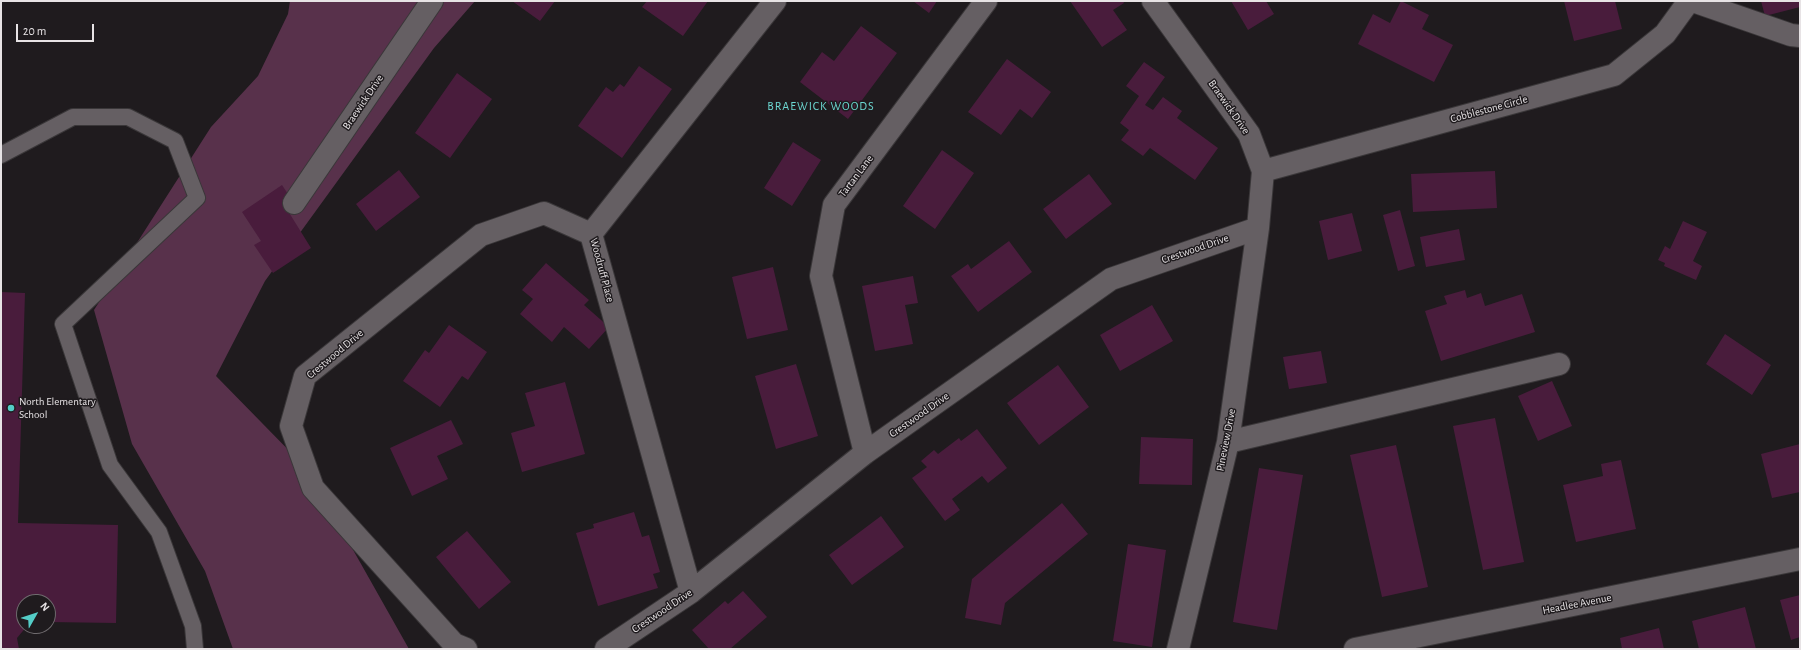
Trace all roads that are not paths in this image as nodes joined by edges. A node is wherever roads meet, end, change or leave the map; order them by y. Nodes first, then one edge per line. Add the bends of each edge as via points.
1 (432, 1) edge
2 (775, 1) edge
3 (986, 1) edge
4 (1153, 1) edge
5 (1689, 1) edge
6 (1693, 1) edge
7 (1800, 36) edge
8 (1, 155) edge
9 (1263, 171) junction
10 (294, 203) dead end
11 (1258, 228) junction
12 (591, 234) junction
13 (1560, 364) dead end
14 (1228, 442) junction
15 (865, 453) junction
16 (1800, 559) edge
17 (691, 592) junction
18 (195, 649) edge
19 (466, 649) edge
20 (606, 649) edge
21 (1178, 649) edge
22 (1355, 649) edge

1 - 10 street, Braewick Drive
2 - 12 street, Woodruff Place
3 - 15 street, Tartan Lane via 834,204 821,276
4 - 9 street, Braewick Drive via 1250,134
5 - 9 street, Cobblestone Circle via 1664,34 1614,75
6 - 7 street
8 - 18 lane via 73,117 128,116 175,141 197,198 62,324 110,465 159,532 193,626
9 - 11 street, Braewick Drive
11 - 14 street, Pineview Drive
11 - 15 street, Crestwood Drive via 1111,279
12 - 17 street, Woodruff Place
12 - 19 street, Crestwood Drive via 544,213 482,235 305,376 290,426 313,488 454,644
13 - 14 street
14 - 21 street, Pineview Drive
15 - 17 street, Crestwood Drive
16 - 22 street, Headlee Avenue
17 - 20 street, Crestwood Drive

